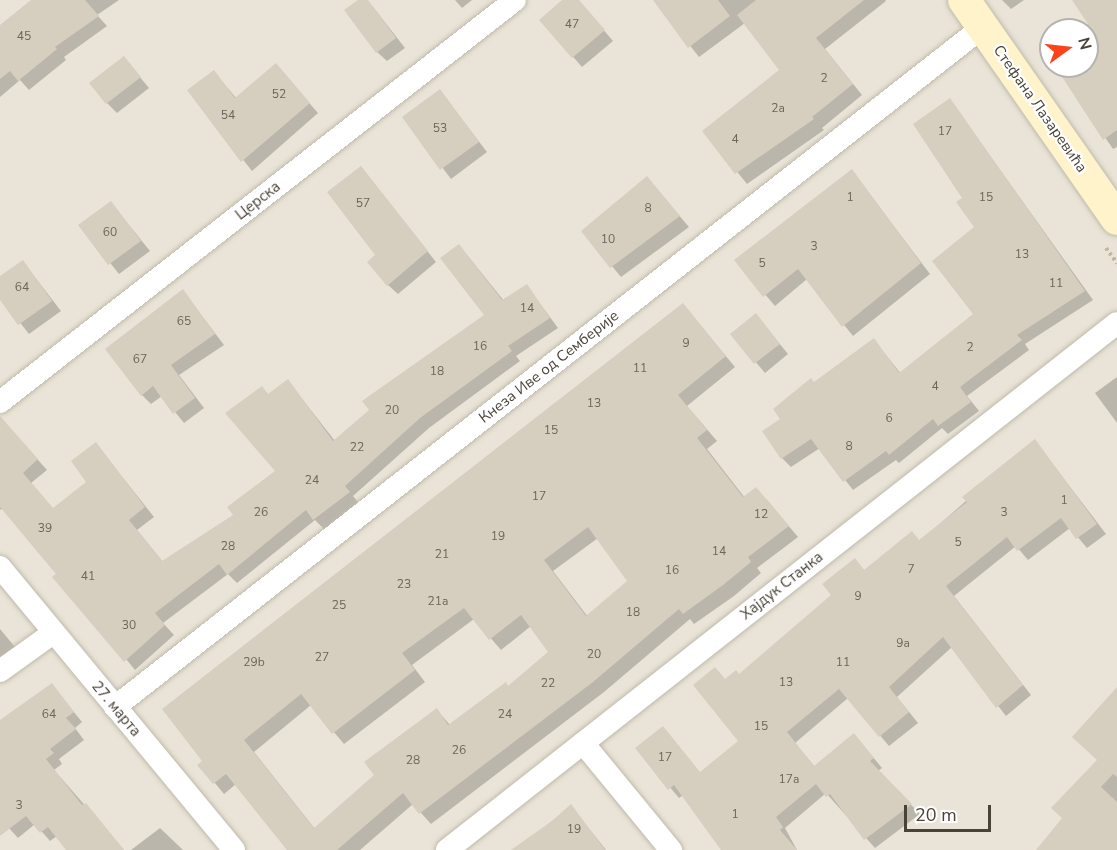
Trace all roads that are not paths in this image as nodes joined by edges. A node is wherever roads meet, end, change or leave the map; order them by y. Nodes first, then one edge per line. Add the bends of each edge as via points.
1 (515, 0) edge
2 (964, 0) edge
3 (983, 27) junction
4 (1117, 219) edge
5 (1117, 323) edge
6 (0, 402) edge
7 (0, 567) edge
8 (53, 633) junction
9 (0, 671) edge
10 (115, 707) junction
11 (583, 743) junction
12 (234, 850) edge
13 (447, 850) edge
14 (671, 850) edge

1 - 6 street, Церска
2 - 3 street, Стефана Лазаревића
3 - 4 street, Стефана Лазаревића
3 - 10 street, Кнеза Иве од Семберије
5 - 11 street, Хајдук Станка
7 - 8 street, 27. марта
8 - 9 street
8 - 10 street, 27. марта
10 - 12 street, 27. марта
11 - 13 street, Хајдук Станка
11 - 14 street

